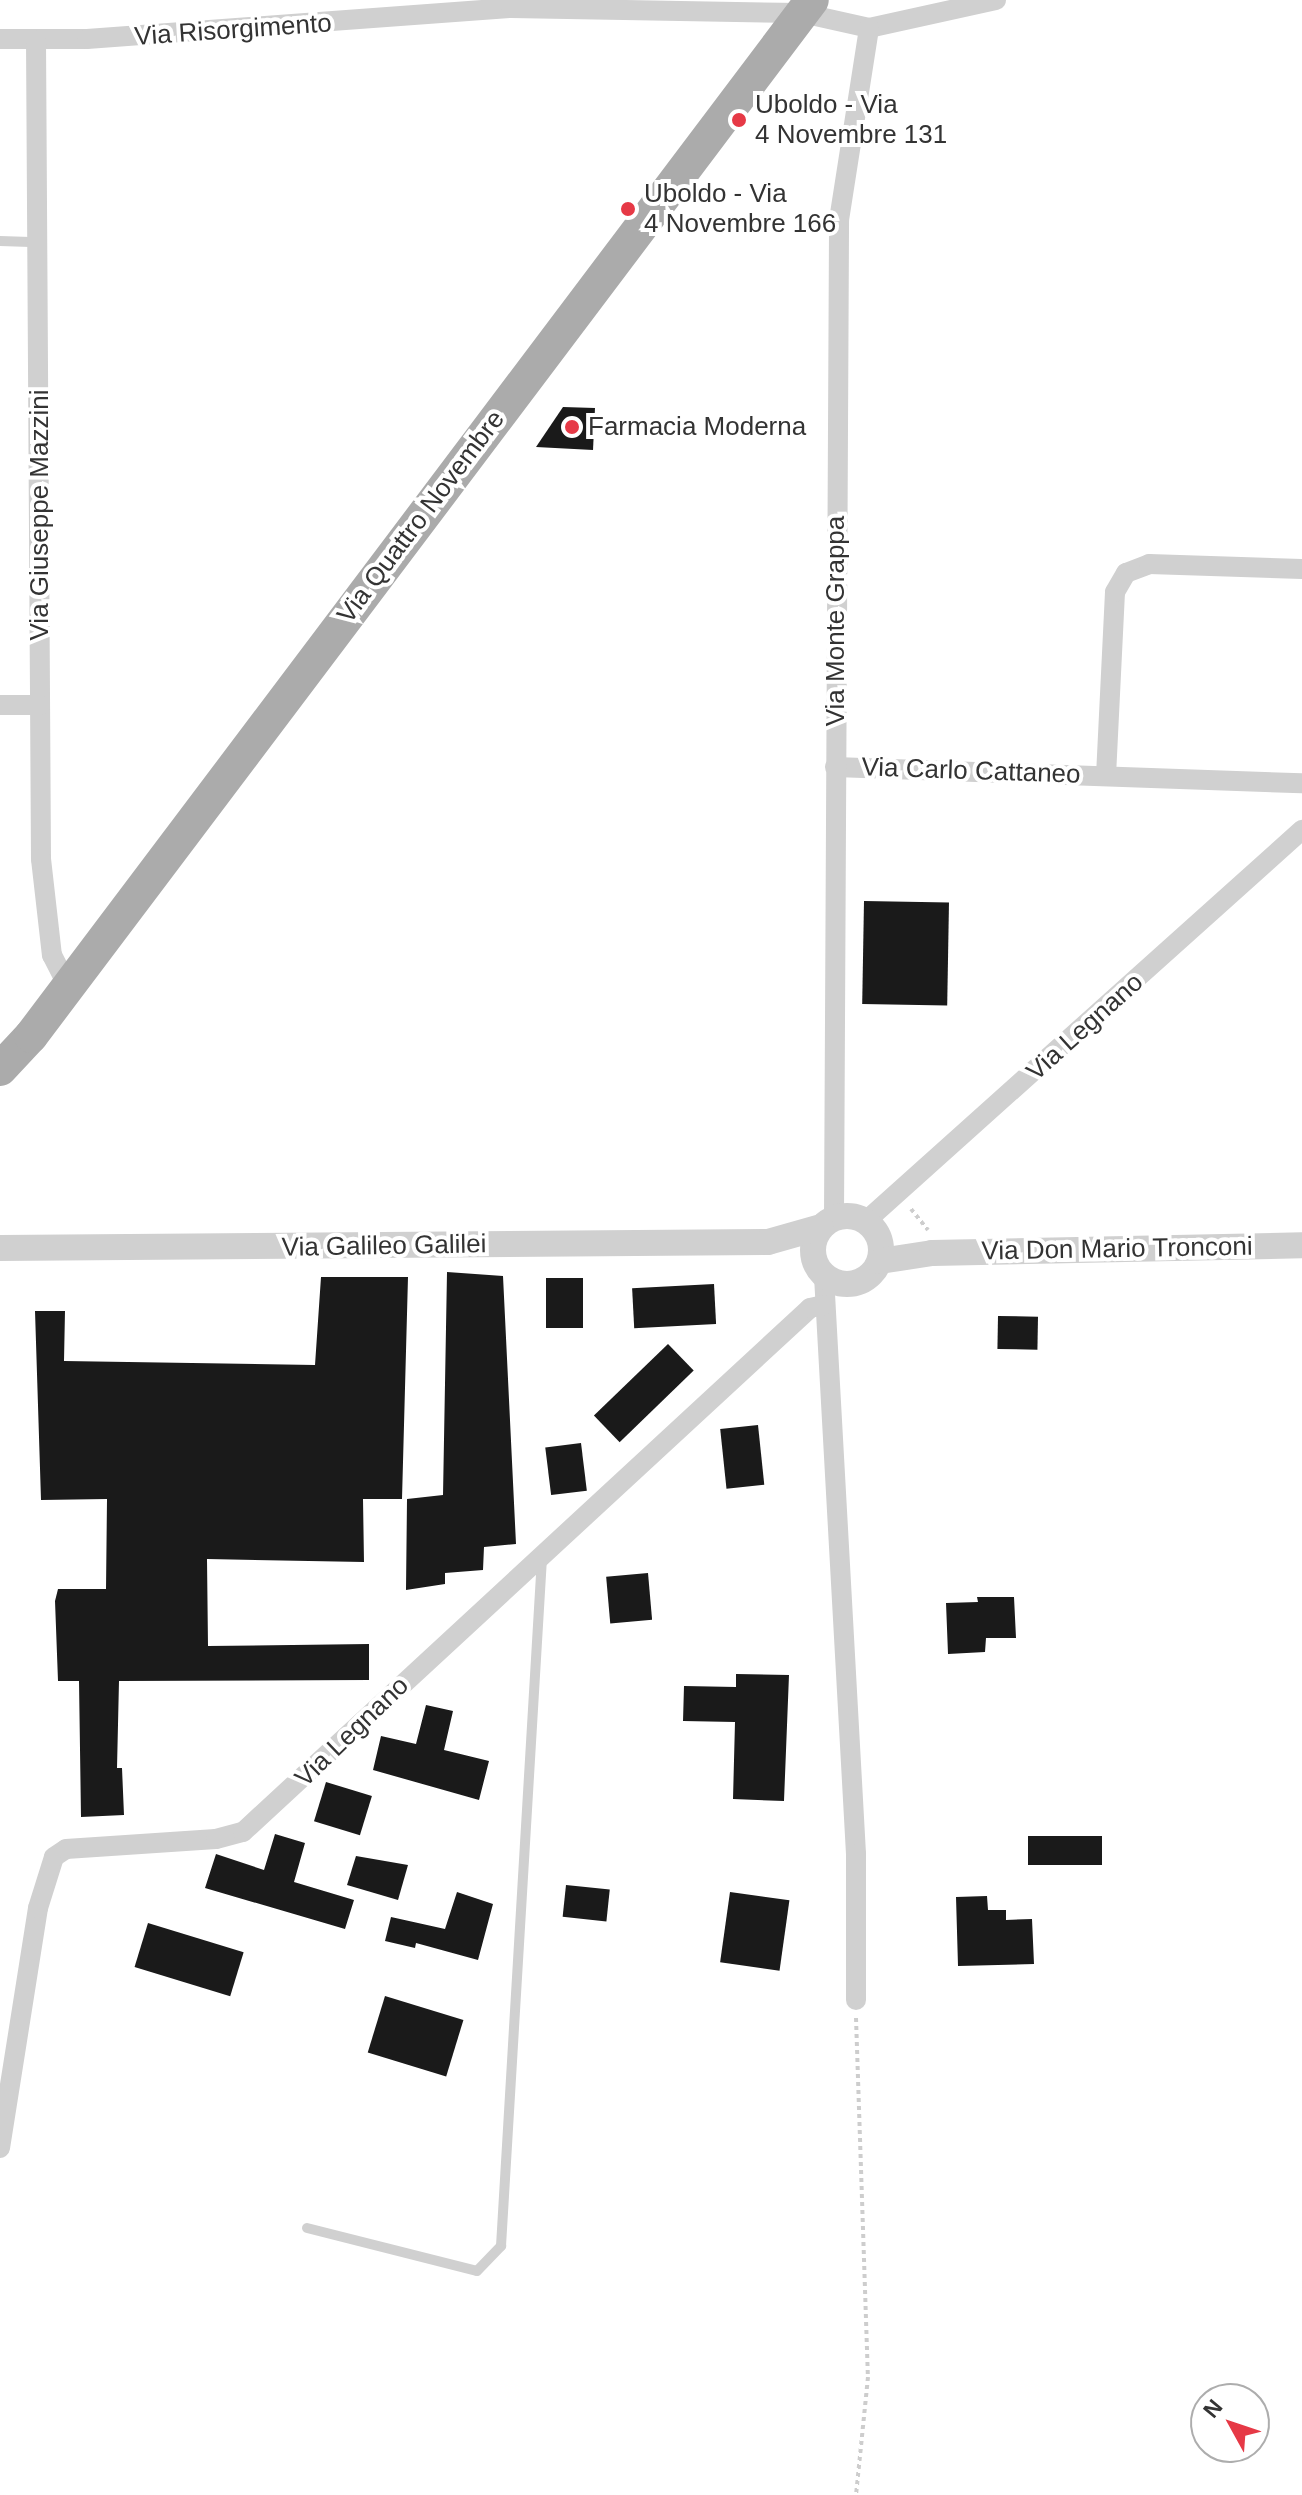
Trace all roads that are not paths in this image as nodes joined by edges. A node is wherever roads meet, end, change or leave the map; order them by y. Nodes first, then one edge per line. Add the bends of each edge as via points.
1 (996, 0) edge
2 (727, 5) edge
3 (807, 7) edge
4 (869, 28) junction
5 (0, 39) edge
6 (36, 40) junction
7 (0, 241) edge
8 (40, 242) junction
9 (1302, 569) edge
10 (0, 705) edge
11 (40, 705) junction
12 (835, 767) junction
13 (1106, 776) junction
14 (1302, 783) edge
15 (1302, 830) edge
16 (68, 986) junction
17 (31, 1036) junction
18 (0, 1069) edge
19 (0, 1091) edge
20 (827, 1222) junction
21 (872, 1228) junction
22 (768, 1242) junction
23 (1302, 1245) edge
24 (0, 1248) edge
25 (932, 1253) junction
26 (880, 1261) junction
27 (819, 1268) junction
28 (824, 1305) junction
29 (542, 1558) junction
30 (856, 2000) road end
31 (0, 2148) edge
32 (307, 2228) dead end

1 - 4 street
2 - 3 street, Via Risorgimento
2 - 6 street, Via Risorgimento via 511,8
3 - 4 street, Via Risorgimento
3 - 16 main road, Via Quattro Novembre
4 - 12 street, Via Monte Grappa via 839,220
5 - 6 street, Via Risorgimento
6 - 8 street, Via Giuseppe Mazzini
7 - 8 lane
8 - 11 street, Via Giuseppe Mazzini
9 - 13 street, Via Carlo Cattaneo via 1149,564 1126,573 1115,592
10 - 11 street
11 - 16 street, Via Giuseppe Mazzini via 43,897 52,955
12 - 13 street, Via Carlo Cattaneo
12 - 20 street, Via Monte Grappa
13 - 14 street, Via Carlo Cattaneo
15 - 21 street, Via Legnano
16 - 17 main road, Via Quattro Novembre
17 - 18 main road, Via Quattro Novembre
17 - 19 main road, Via Quattro Novembre
20 - 21 street, Via Don Mario Tronconi
20 - 22 street, Via Galileo Galilei
20 - 27 street
21 - 25 street, Via Don Mario Tronconi
21 - 26 street
22 - 24 street, Via Galileo Galilei
22 - 27 street, Via Galileo Galilei
23 - 25 street, Via Don Mario Tronconi
25 - 26 street, Via Don Mario Tronconi
26 - 27 street, Via Galileo Galilei via 856,1283
27 - 28 street
28 - 29 street, Via Legnano via 810,1308
28 - 30 street via 856,1854
29 - 31 street, Via Legnano via 509,1582 243,1832 216,1839 66,1849 54,1857 38,1908
29 - 32 lane via 501,2246 477,2271

